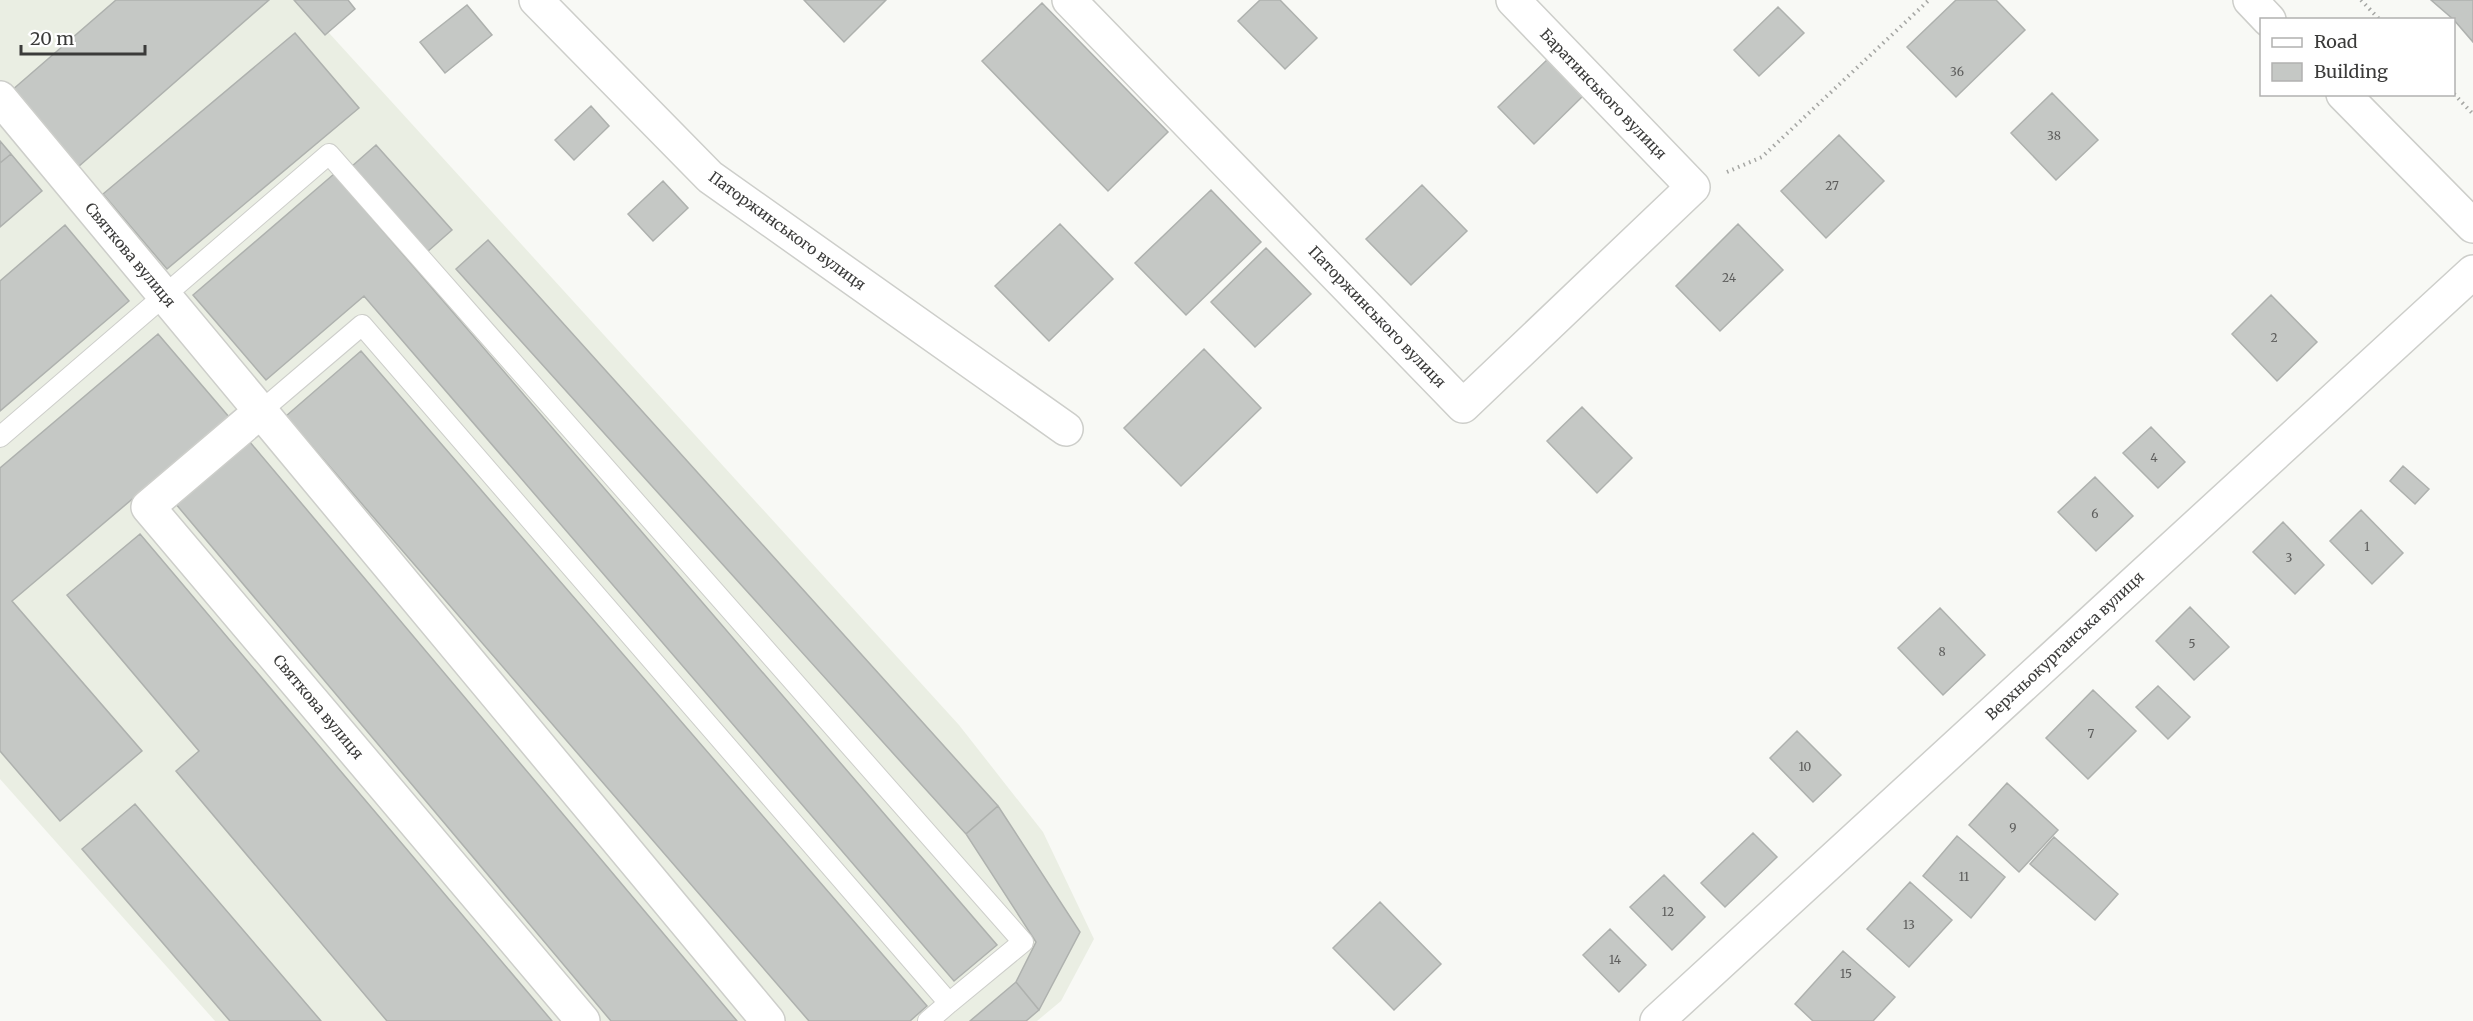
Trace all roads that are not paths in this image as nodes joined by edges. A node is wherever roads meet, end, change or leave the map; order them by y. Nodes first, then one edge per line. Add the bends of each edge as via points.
1 (536, 0) edge
2 (1069, 0) edge
3 (1513, 0) edge
4 (2250, 0) edge
5 (2267, 18) edge
6 (2345, 96) edge
7 (0, 98) edge
8 (1693, 187) joint
9 (2473, 226) edge
10 (2473, 272) edge
11 (164, 295) junction
12 (261, 411) junction
13 (1066, 429) dead end
14 (0, 437) edge
15 (949, 1003) junction
16 (583, 1021) edge
17 (768, 1021) edge
18 (928, 1021) edge
19 (1658, 1021) edge

1 - 13 street, Паторжинського вулиця via 710,177
2 - 8 street, Паторжинського вулиця via 1463,406
3 - 8 street, Баратинського вулиця
4 - 5 street
6 - 9 street
7 - 11 street, Святкова вулиця
10 - 19 street, Верхньокурганська вулиця
11 - 12 street, Святкова вулиця
11 - 14 lane
11 - 15 lane via 329,154 1023,942
12 - 15 lane via 362,325
12 - 16 street, Святкова вулиця via 148,507
12 - 17 street, Святкова вулиця
15 - 18 lane

